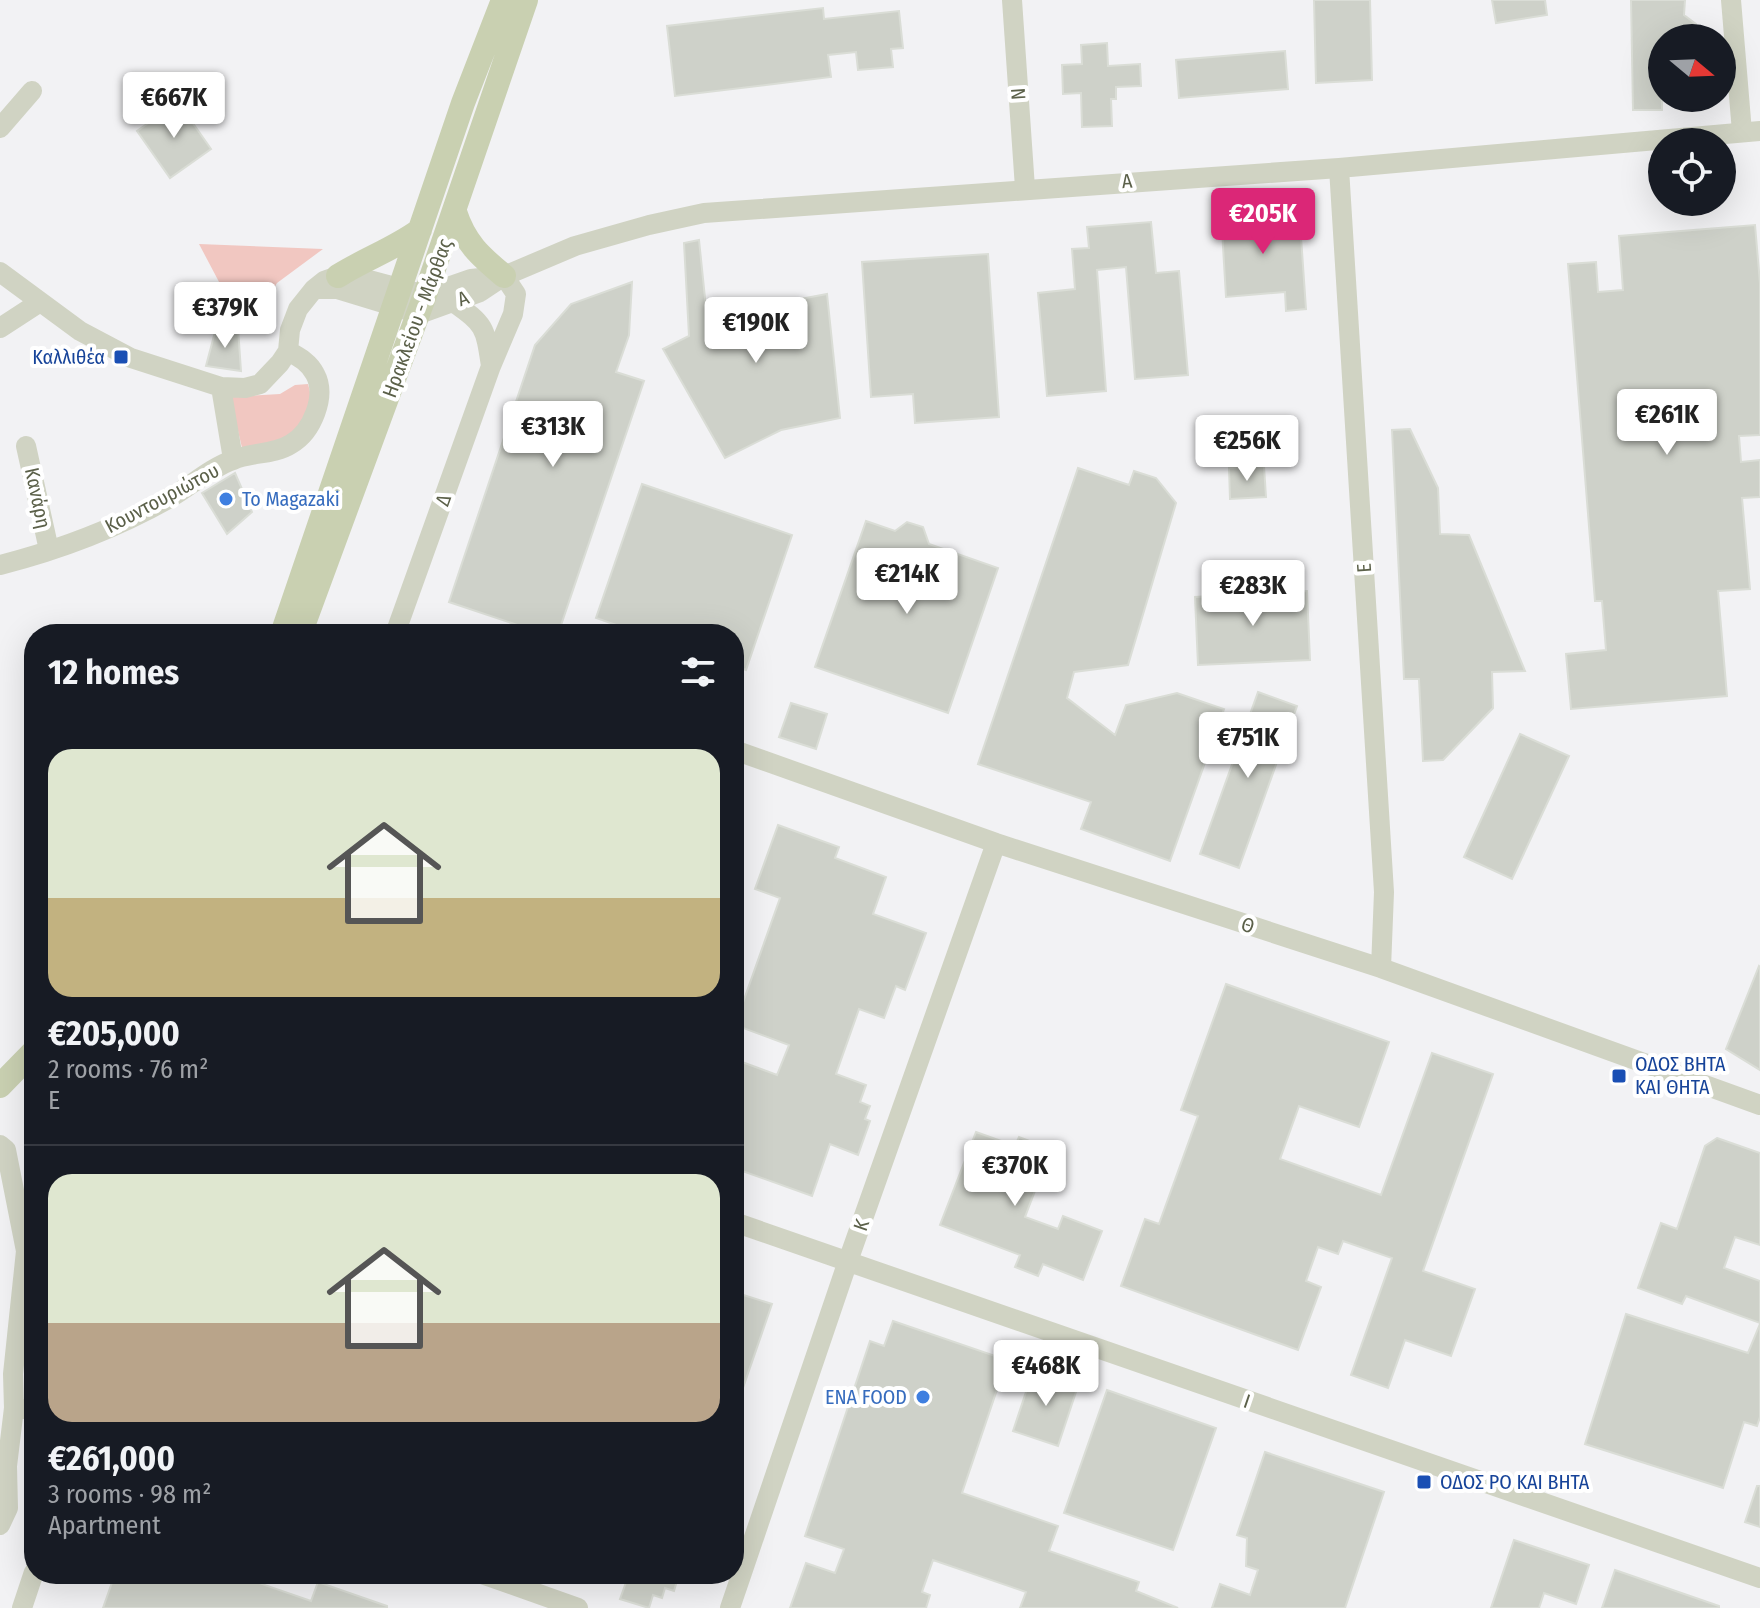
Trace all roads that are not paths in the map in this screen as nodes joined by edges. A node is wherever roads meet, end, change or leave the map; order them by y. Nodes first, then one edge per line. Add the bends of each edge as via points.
1 (503, 0) edge
2 (526, 0) edge
3 (1012, 0) edge
4 (1731, 0) edge
5 (32, 91) dead end
6 (0, 128) edge
7 (1751, 132) edge
8 (1339, 168) junction
9 (1025, 188) junction
10 (455, 212) junction
11 (420, 230) junction
12 (0, 272) edge
13 (338, 276) junction
14 (504, 276) junction
15 (314, 289) junction
16 (397, 298) junction
17 (40, 302) junction
18 (453, 302) junction
19 (422, 304) junction
20 (0, 328) edge
21 (288, 351) junction
22 (491, 366) junction
23 (221, 387) junction
24 (26, 446) dead end
25 (233, 459) junction
26 (49, 550) junction
27 (0, 565) edge
28 (285, 624) edge
29 (304, 624) edge
30 (403, 624) edge
31 (744, 754) edge
32 (996, 843) junction
33 (1381, 968) junction
34 (24, 1061) edge
35 (0, 1086) edge
36 (1760, 1105) edge
37 (0, 1145) edge
38 (744, 1225) edge
39 (24, 1241) edge
40 (848, 1261) junction
41 (24, 1270) edge
42 (24, 1409) edge
43 (0, 1525) edge
44 (744, 1567) edge
45 (1760, 1578) edge
46 (30, 1584) edge
47 (510, 1584) edge
48 (738, 1584) edge
49 (22, 1608) edge
50 (578, 1608) edge
51 (730, 1608) edge

1 - 11 main road, Ηρακλείου - Μάρθας
2 - 10 main road, Ηρακλείου - Μάρθας
3 - 9 street, Ν
4 - 7 street
5 - 6 street
7 - 8 street, Α
8 - 9 street, Α
8 - 33 street, Ε via 1384,892
9 - 14 street, Α via 704,213 575,246
10 - 14 main road via 463,235
10 - 19 main road, Ηρακλείου - Μάρθας
11 - 13 main road
11 - 16 main road, Ηρακλείου - Μάρθας
12 - 17 street
13 - 15 street
13 - 16 street via 365,279
14 - 18 street, Α
14 - 19 street, Α via 471,279
14 - 22 street, Δ via 516,294
15 - 16 street
15 - 21 street via 298,309
16 - 19 street
16 - 28 main road, Ηρακλείου - Μάρθας
17 - 20 street
17 - 23 street via 131,358
18 - 19 street, Α
18 - 22 street via 487,334
19 - 29 main road, Ηρακλείου - Μάρθας
21 - 23 street via 260,384
21 - 25 street, Κουντουριώτου via 317,376 319,399 311,423 292,444
22 - 30 street, Δ
23 - 25 street
24 - 26 street, Κανάρη
25 - 26 street, Κουντουριώτου via 119,524
26 - 27 street, Κουντουριώτου
31 - 32 street, Θ
32 - 33 street, Θ
32 - 40 street, Κ
33 - 36 street, Θ
34 - 35 main road
37 - 39 street via 6,1150
38 - 40 street, Ι
40 - 44 street, Κ
40 - 45 street, Ι
41 - 42 street via 13,1374
42 - 43 street via 7,1466 8,1508
46 - 49 street
47 - 50 street
48 - 51 street, Κ

